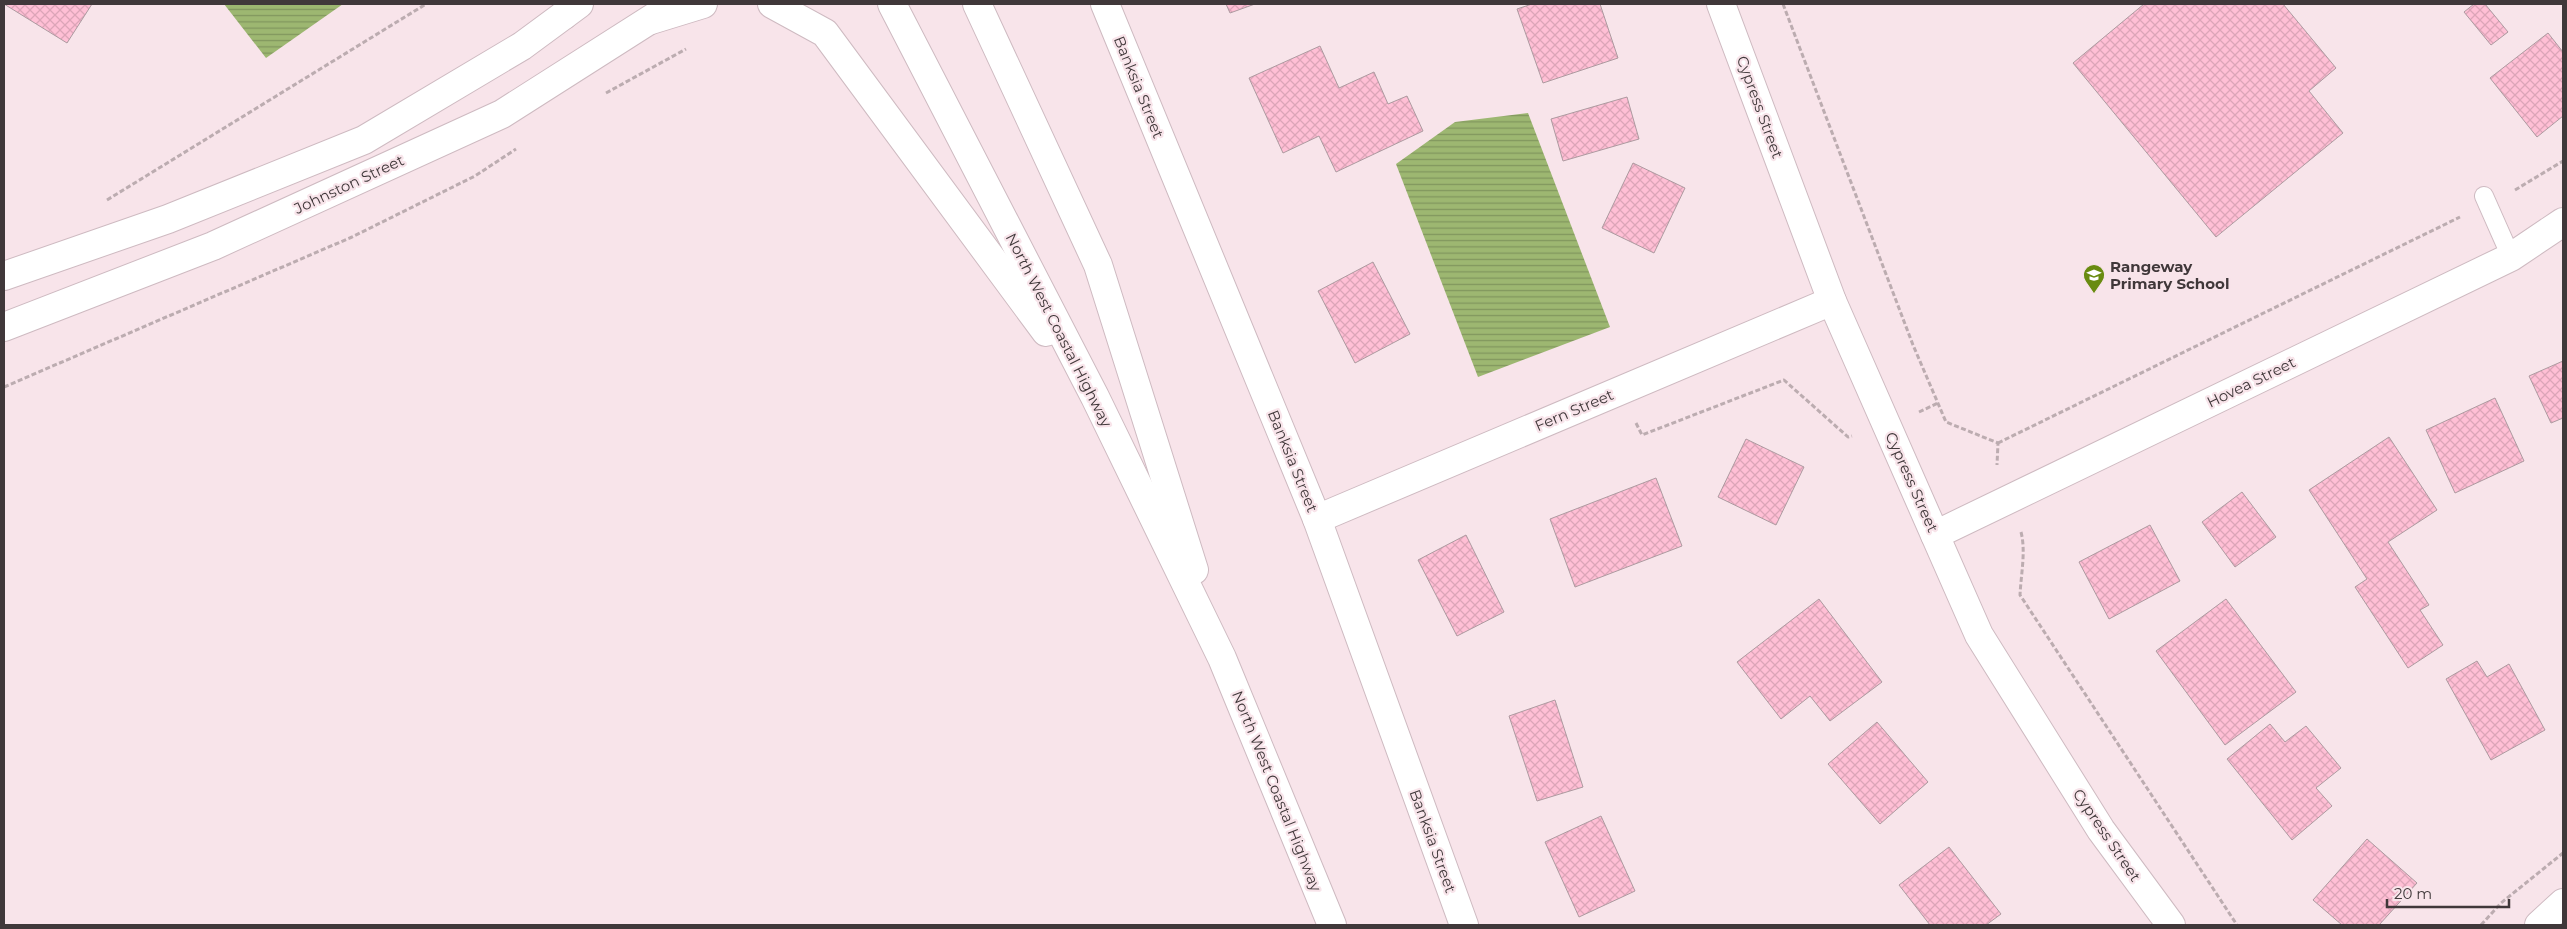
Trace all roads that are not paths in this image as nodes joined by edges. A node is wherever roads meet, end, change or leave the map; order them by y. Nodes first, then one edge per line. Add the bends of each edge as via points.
1 (675, 4) edge
2 (703, 4) edge
3 (772, 4) edge
4 (892, 4) edge
5 (977, 4) edge
6 (1105, 4) edge
7 (1721, 4) edge
8 (572, 8) edge
9 (651, 20) junction
10 (2486, 200) road end
11 (2563, 222) edge
12 (2511, 257) junction
13 (4, 276) edge
14 (1832, 301) junction
15 (4, 327) edge
16 (1095, 397) junction
17 (1317, 519) junction
18 (1935, 535) junction
19 (1222, 658) junction
20 (2563, 903) edge
21 (1332, 925) edge
22 (1464, 925) edge
23 (2171, 925) edge
24 (2539, 925) edge

1 - 9 main road, Johnston Street
2 - 9 main road
3 - 16 main road via 825,33
4 - 16 main road, North West Coastal Highway
5 - 19 main road, North West Coastal Highway via 1098,265
6 - 17 main road, Banksia Street
7 - 14 main road, Cypress Street
8 - 13 main road via 522,46 364,140 168,219
9 - 15 main road, Johnston Street via 502,114 213,246
10 - 12 lane
11 - 12 main road, Hovea Street
12 - 18 main road, Hovea Street
14 - 17 main road, Fern Street
14 - 18 main road, Cypress Street
16 - 19 main road, North West Coastal Highway
17 - 22 main road, Banksia Street
18 - 23 main road, Cypress Street via 1979,635 2101,830
19 - 21 main road, North West Coastal Highway
20 - 24 main road

